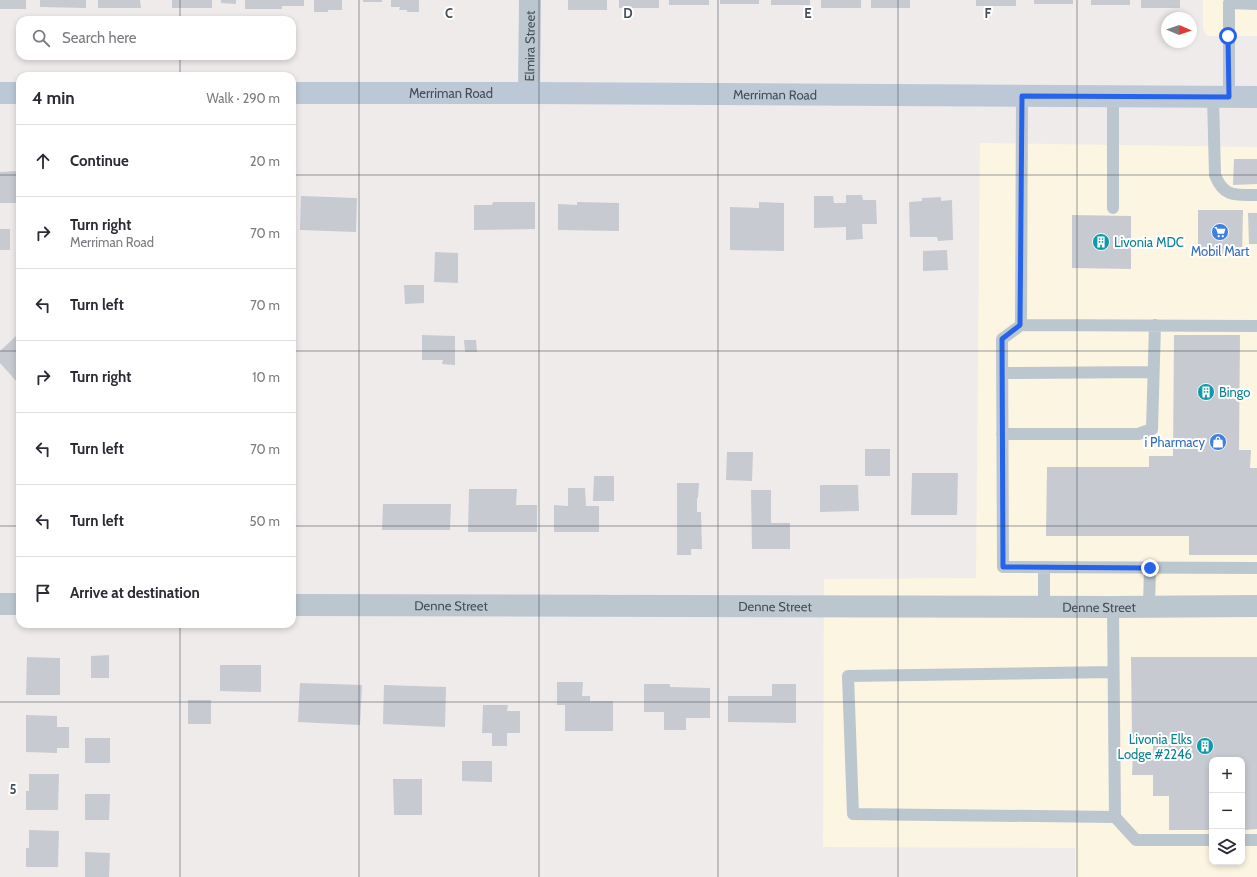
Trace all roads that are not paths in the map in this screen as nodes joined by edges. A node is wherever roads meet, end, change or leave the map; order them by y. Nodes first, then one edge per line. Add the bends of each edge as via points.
1 (530, 0) edge
2 (1229, 2) edge
3 (1257, 4) edge
4 (0, 93) edge
5 (16, 93) edge
6 (296, 93) edge
7 (529, 93) junction
8 (1022, 96) junction
9 (1113, 96) junction
10 (1221, 97) junction
11 (1257, 97) edge
12 (1257, 195) edge
13 (1113, 208) dead end
14 (1020, 325) junction
15 (1155, 325) junction
16 (1257, 326) edge
17 (1153, 372) junction
18 (1002, 373) junction
19 (1002, 434) junction
20 (1044, 567) junction
21 (1150, 568) junction
22 (1257, 568) edge
23 (0, 604) edge
24 (16, 604) edge
25 (296, 605) edge
26 (1149, 606) junction
27 (1257, 606) edge
28 (1044, 607) junction
29 (1112, 607) junction
30 (1113, 672) junction
31 (1115, 817) junction
32 (1209, 840) edge
33 (1245, 840) edge
34 (1257, 840) edge

1 - 7 street, Elmira Street
2 - 3 lane
2 - 10 lane
4 - 5 main road
6 - 7 main road, Merriman Road
7 - 8 main road, Merriman Road
8 - 9 main road, Merriman Road
8 - 14 lane
9 - 10 main road, Merriman Road
9 - 13 lane
10 - 11 main road, Merriman Road
10 - 12 lane via 1215,175 1219,186 1235,195
14 - 15 lane
14 - 18 lane via 1002,339
15 - 16 lane
15 - 17 lane
17 - 18 lane
17 - 19 lane via 1152,429 1138,434
18 - 19 lane
19 - 20 lane via 1003,567
20 - 21 lane
20 - 28 lane
21 - 22 lane
21 - 26 lane
23 - 24 street
25 - 28 street, Denne Street
26 - 27 street, Denne Street
26 - 29 street, Denne Street
28 - 29 street, Denne Street
29 - 30 lane
30 - 31 lane
30 - 31 lane via 848,676 853,814
31 - 32 lane via 1136,840
33 - 34 lane

